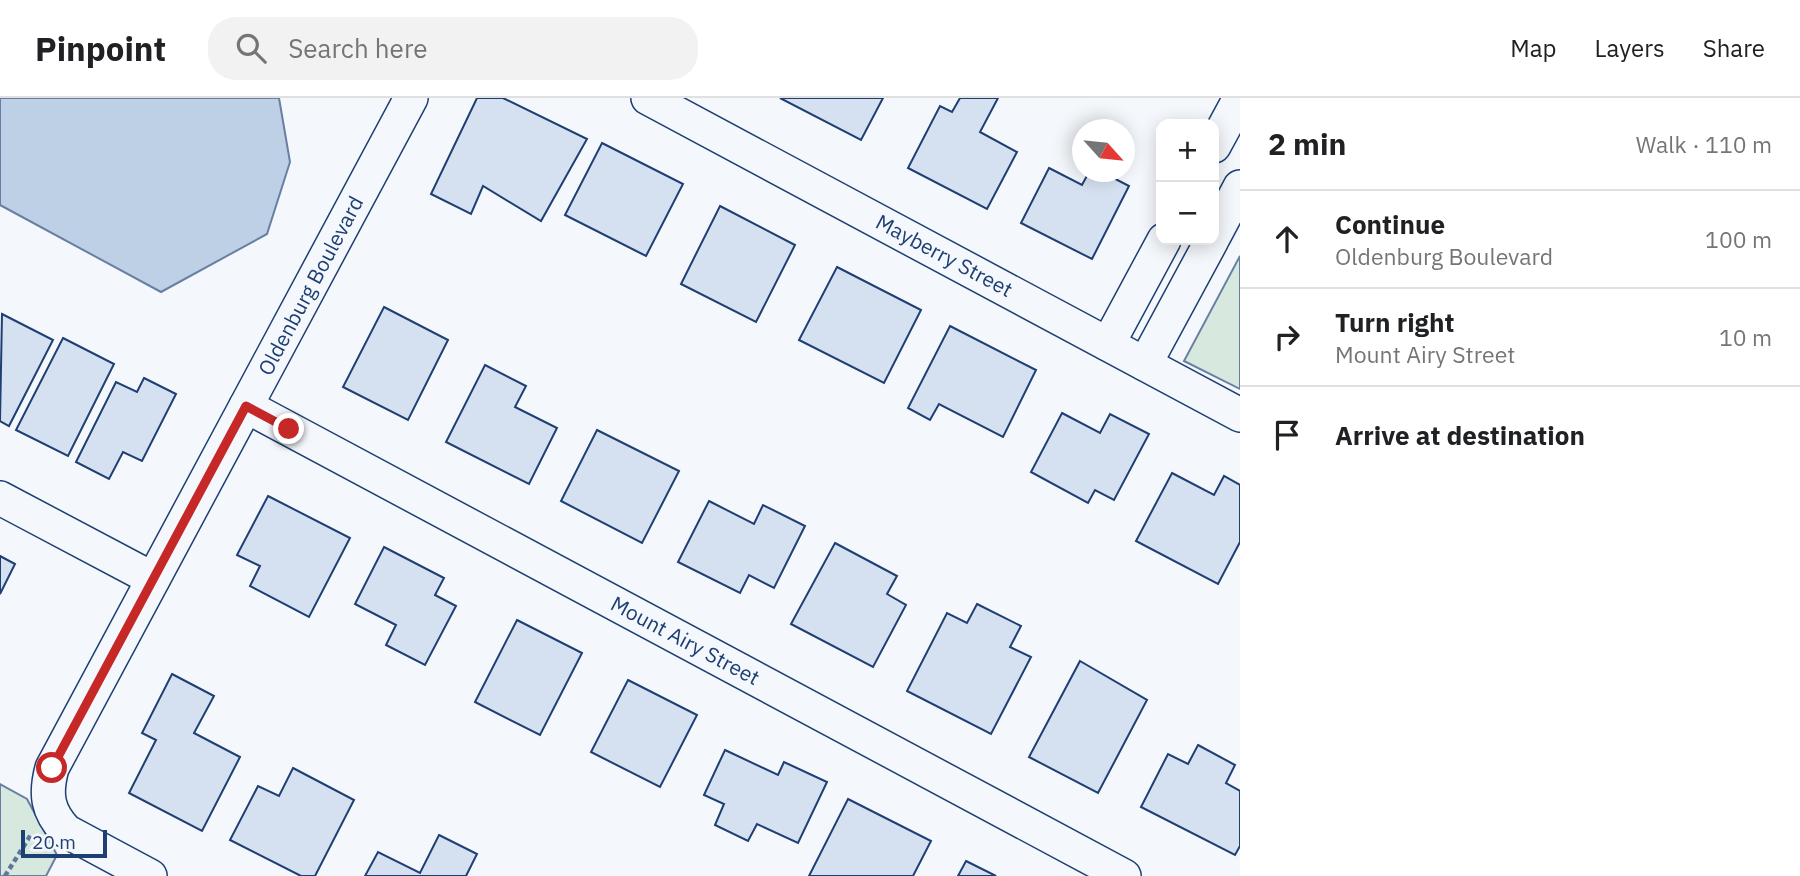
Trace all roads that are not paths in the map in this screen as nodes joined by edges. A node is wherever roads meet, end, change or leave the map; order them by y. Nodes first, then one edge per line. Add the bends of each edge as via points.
1 (411, 98) edge
2 (648, 98) edge
3 (1240, 98) edge
4 (1219, 137) edge
5 (1240, 187) edge
6 (1219, 227) edge
7 (1161, 245) edge
8 (1209, 245) edge
9 (1108, 344) junction
10 (1144, 364) junction
11 (246, 406) junction
12 (1240, 415) edge
13 (0, 498) edge
14 (153, 579) junction
15 (150, 876) edge
16 (1124, 876) edge

1 - 11 street, Oldenburg Boulevard
2 - 9 street, Mayberry Street
3 - 4 street
5 - 6 street
7 - 9 street
8 - 10 street
9 - 10 street, Mayberry Street
10 - 12 street, Mayberry Street
11 - 14 street, Oldenburg Boulevard
11 - 16 street, Mount Airy Street
13 - 14 street
14 - 15 street, Oldenburg Boulevard via 52,768 46,789 50,810 66,831

